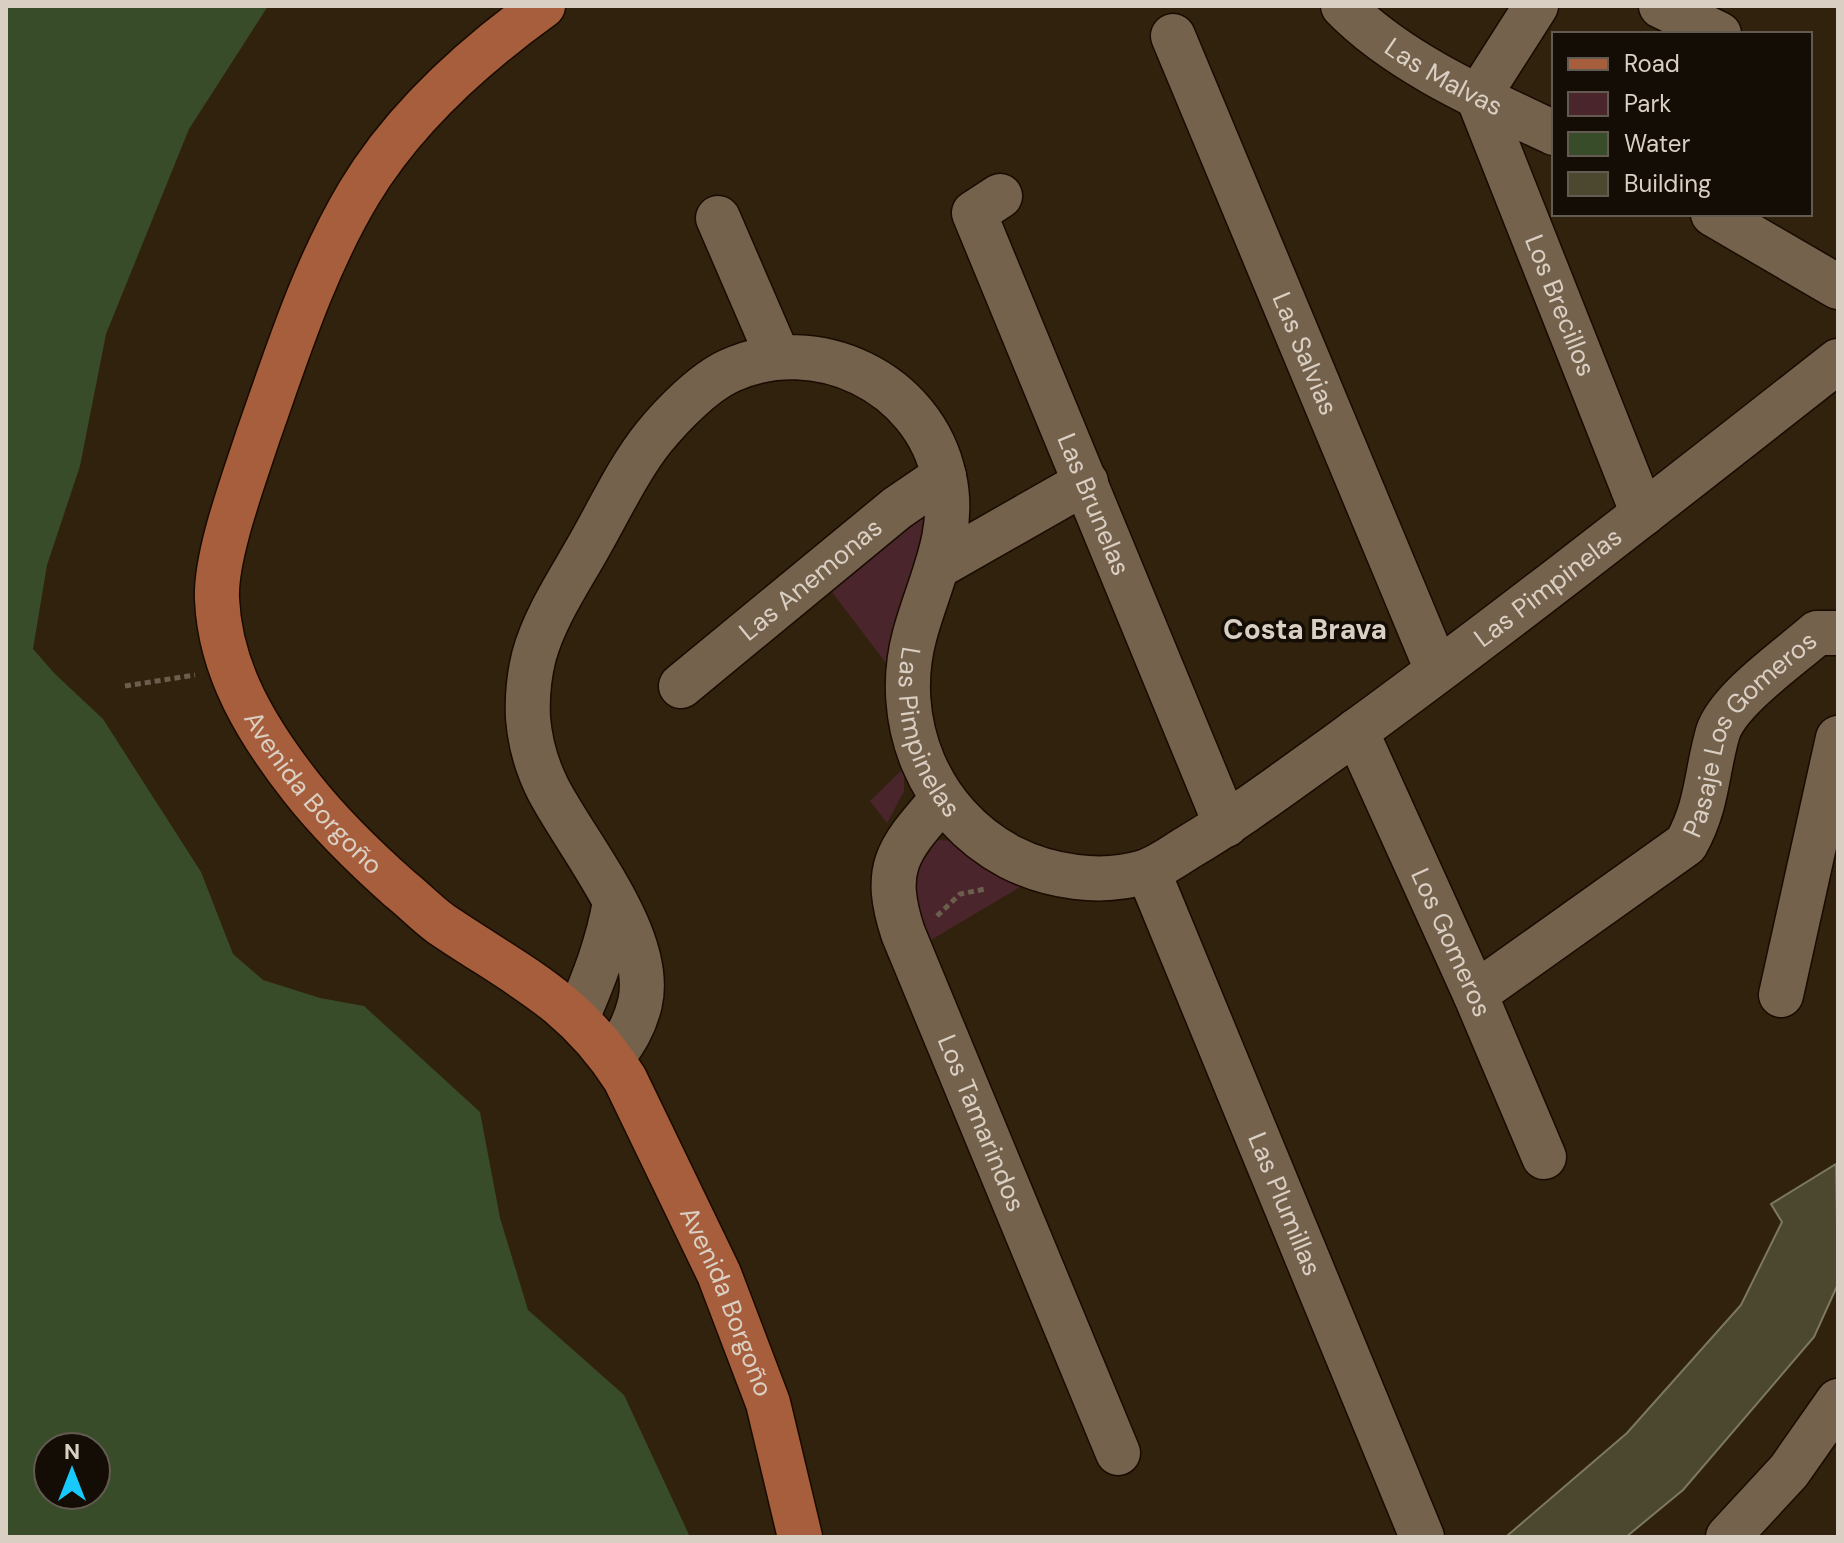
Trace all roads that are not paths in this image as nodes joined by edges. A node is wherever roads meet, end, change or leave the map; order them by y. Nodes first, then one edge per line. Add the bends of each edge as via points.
1 (543, 6) edge
2 (1343, 6) edge
3 (1536, 6) edge
4 (1661, 6) edge
5 (1715, 32) edge
6 (1173, 36) dead end
7 (1478, 97) junction
8 (1552, 132) edge
9 (1000, 196) dead end
10 (1716, 216) edge
11 (718, 218) dead end
12 (1838, 287) edge
13 (778, 357) junction
14 (1838, 361) edge
15 (944, 476) junction
16 (1086, 482) junction
17 (1643, 514) junction
18 (937, 567) junction
19 (1838, 633) edge
20 (1437, 670) junction
21 (681, 686) dead end
22 (1356, 731) junction
23 (1838, 738) edge
24 (942, 799) junction
25 (1226, 825) junction
26 (1148, 871) junction
27 (615, 902) junction
28 (1475, 994) junction
29 (1781, 995) dead end
30 (577, 1018) junction
31 (612, 1058) junction
32 (1544, 1157) dead end
33 (1838, 1401) edge
34 (1118, 1453) dead end
35 (800, 1537) edge
36 (1422, 1537) edge
37 (1728, 1537) edge

1 - 30 main road, Avenida Borgoño via 426,107 359,193 291,342 217,572 219,625 230,670 250,714 302,788 367,859 438,922 550,994
2 - 7 street, Las Malvas via 1391,46
3 - 7 street
4 - 5 street
6 - 20 street, Las Salvias
7 - 8 street, Las Malvas
7 - 17 street, Los Brecillos
9 - 16 street, Las Brunelas via 974,213
10 - 12 street
11 - 13 street
13 - 15 street, Las Pimpinelas via 852,367 895,393 937,452
13 - 27 street, Las Pimpinelas via 708,383 653,438 534,654 528,709 537,764
14 - 17 street, Las Pimpinelas
15 - 18 street, Las Pimpinelas via 948,522
15 - 21 street, Las Anemonas via 897,508
16 - 18 street
16 - 25 street, Las Brunelas
17 - 20 street, Las Pimpinelas
18 - 24 street, Las Pimpinelas via 909,656 906,685 915,745
19 - 28 street, Pasaje Los Gomeros via 1817,633 1731,707 1719,730 1699,820 1686,844
20 - 22 street, Las Pimpinelas
22 - 25 street, Las Pimpinelas
22 - 28 street, Los Gomeros
23 - 29 street
24 - 26 street, Las Pimpinelas via 983,840 1023,862 1091,878
24 - 34 street, Los Tamarindos via 910,836 893,877 893,901
25 - 26 street, Las Pimpinelas
26 - 36 street, Las Plumillas
27 - 30 street via 610,932
27 - 31 street, Las Pimpinelas via 641,960 642,998 631,1033
28 - 32 street, Los Gomeros
30 - 31 main road, Avenida Borgoño
31 - 35 main road, Avenida Borgoño via 719,1274 768,1403
33 - 37 street via 1789,1471

